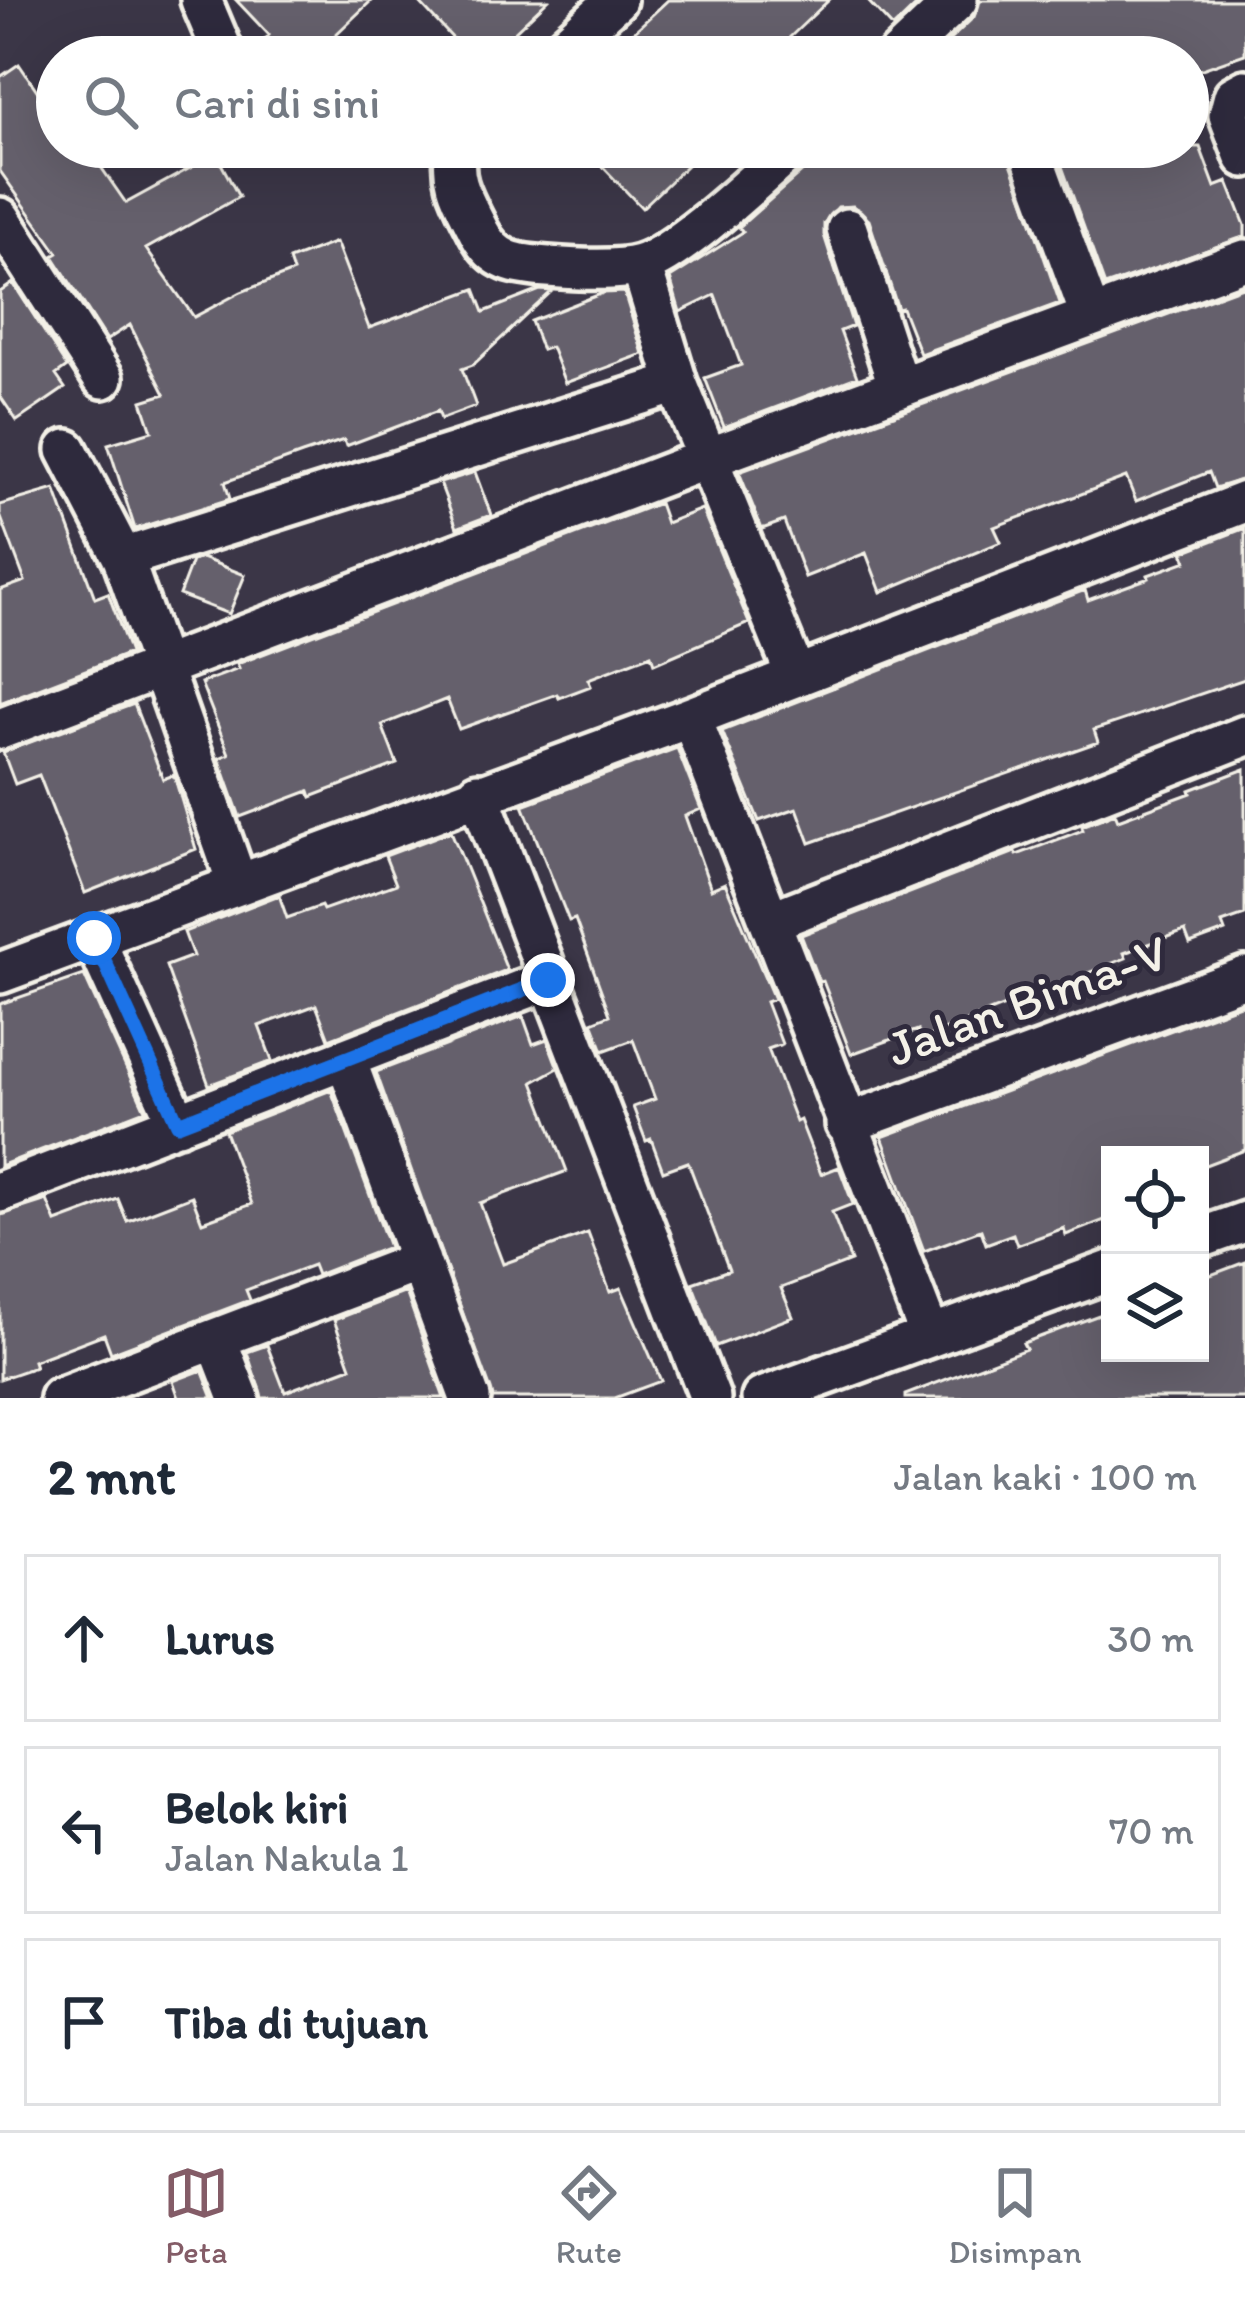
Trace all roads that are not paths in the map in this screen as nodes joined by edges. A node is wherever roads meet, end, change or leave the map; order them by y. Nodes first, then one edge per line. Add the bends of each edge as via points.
1 (201, 0) edge
2 (616, 0) edge
3 (957, 0) edge
4 (216, 36) edge
5 (576, 36) edge
6 (919, 36) edge
7 (1245, 90) edge
8 (1245, 157) edge
9 (454, 168) edge
10 (769, 168) edge
11 (1037, 168) edge
12 (0, 218) edge
13 (847, 229) dead end
14 (1245, 260) edge
15 (641, 265) junction
16 (1091, 317) junction
17 (103, 378) dead end
18 (677, 383) junction
19 (899, 388) junction
20 (68, 450) dead end
21 (706, 459) junction
22 (1245, 502) edge
23 (123, 558) junction
24 (162, 664) junction
25 (796, 676) junction
26 (691, 717) junction
27 (0, 729) edge
28 (1245, 736) edge
29 (478, 794) junction
30 (238, 885) junction
31 (771, 921) junction
32 (94, 938) junction
33 (0, 973) edge
34 (1245, 976) edge
35 (548, 980) junction
36 (346, 1060) junction
37 (178, 1124) junction
38 (846, 1124) junction
39 (0, 1192) edge
40 (1245, 1222) edge
41 (1209, 1235) edge
42 (420, 1262) junction
43 (1101, 1274) edge
44 (930, 1336) junction
45 (217, 1341) junction
46 (60, 1398) edge
47 (239, 1398) edge
48 (470, 1398) edge
49 (710, 1398) edge
50 (762, 1398) edge

1 - 4 street
2 - 5 street
3 - 6 street
7 - 8 street via 1234,96 1229,115
9 - 15 street via 489,251 502,260
10 - 15 street
11 - 16 street
12 - 17 street
13 - 19 street
14 - 16 street
15 - 18 street
16 - 19 street
18 - 21 street
18 - 23 street
19 - 21 street
20 - 23 street
21 - 24 street
21 - 25 street
22 - 25 street
23 - 24 street
24 - 27 street
24 - 30 street
25 - 26 street
26 - 29 street
26 - 31 street
28 - 31 street
29 - 30 street
29 - 35 street
30 - 32 street
31 - 38 street
32 - 33 street
32 - 37 street
34 - 38 street, Jalan Bima-V
35 - 36 street
35 - 49 street
36 - 37 street
36 - 42 street
37 - 39 street
38 - 44 street
40 - 41 street
42 - 45 street
42 - 48 street
43 - 44 street
44 - 50 street
45 - 46 street
45 - 47 street

